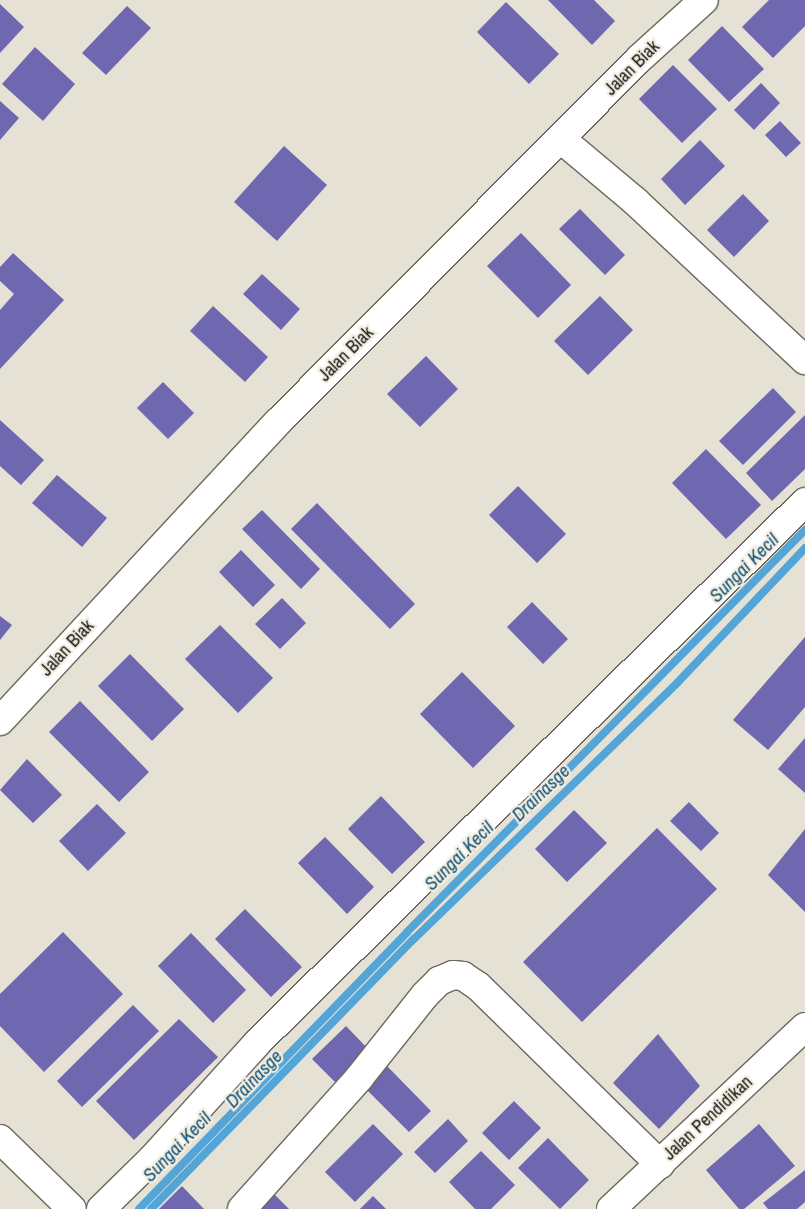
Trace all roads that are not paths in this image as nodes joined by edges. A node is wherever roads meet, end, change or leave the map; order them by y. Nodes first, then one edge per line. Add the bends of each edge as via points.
1 (704, 0) edge
2 (561, 139) junction
3 (805, 360) edge
4 (805, 502) edge
5 (0, 721) edge
6 (805, 1027) edge
7 (0, 1139) edge
8 (660, 1164) junction
9 (72, 1209) edge
10 (101, 1209) edge
11 (242, 1209) edge
12 (610, 1209) edge

1 - 2 street, Jalan Biak via 640,58
2 - 3 street via 635,201
2 - 5 street, Jalan Biak via 278,422
4 - 10 street via 257,1043 152,1159
6 - 8 street, Jalan Pendidikan
7 - 9 street
8 - 11 street via 478,986 463,976 453,975 439,981 425,995 359,1078
8 - 12 street, Jalan Pendidikan

